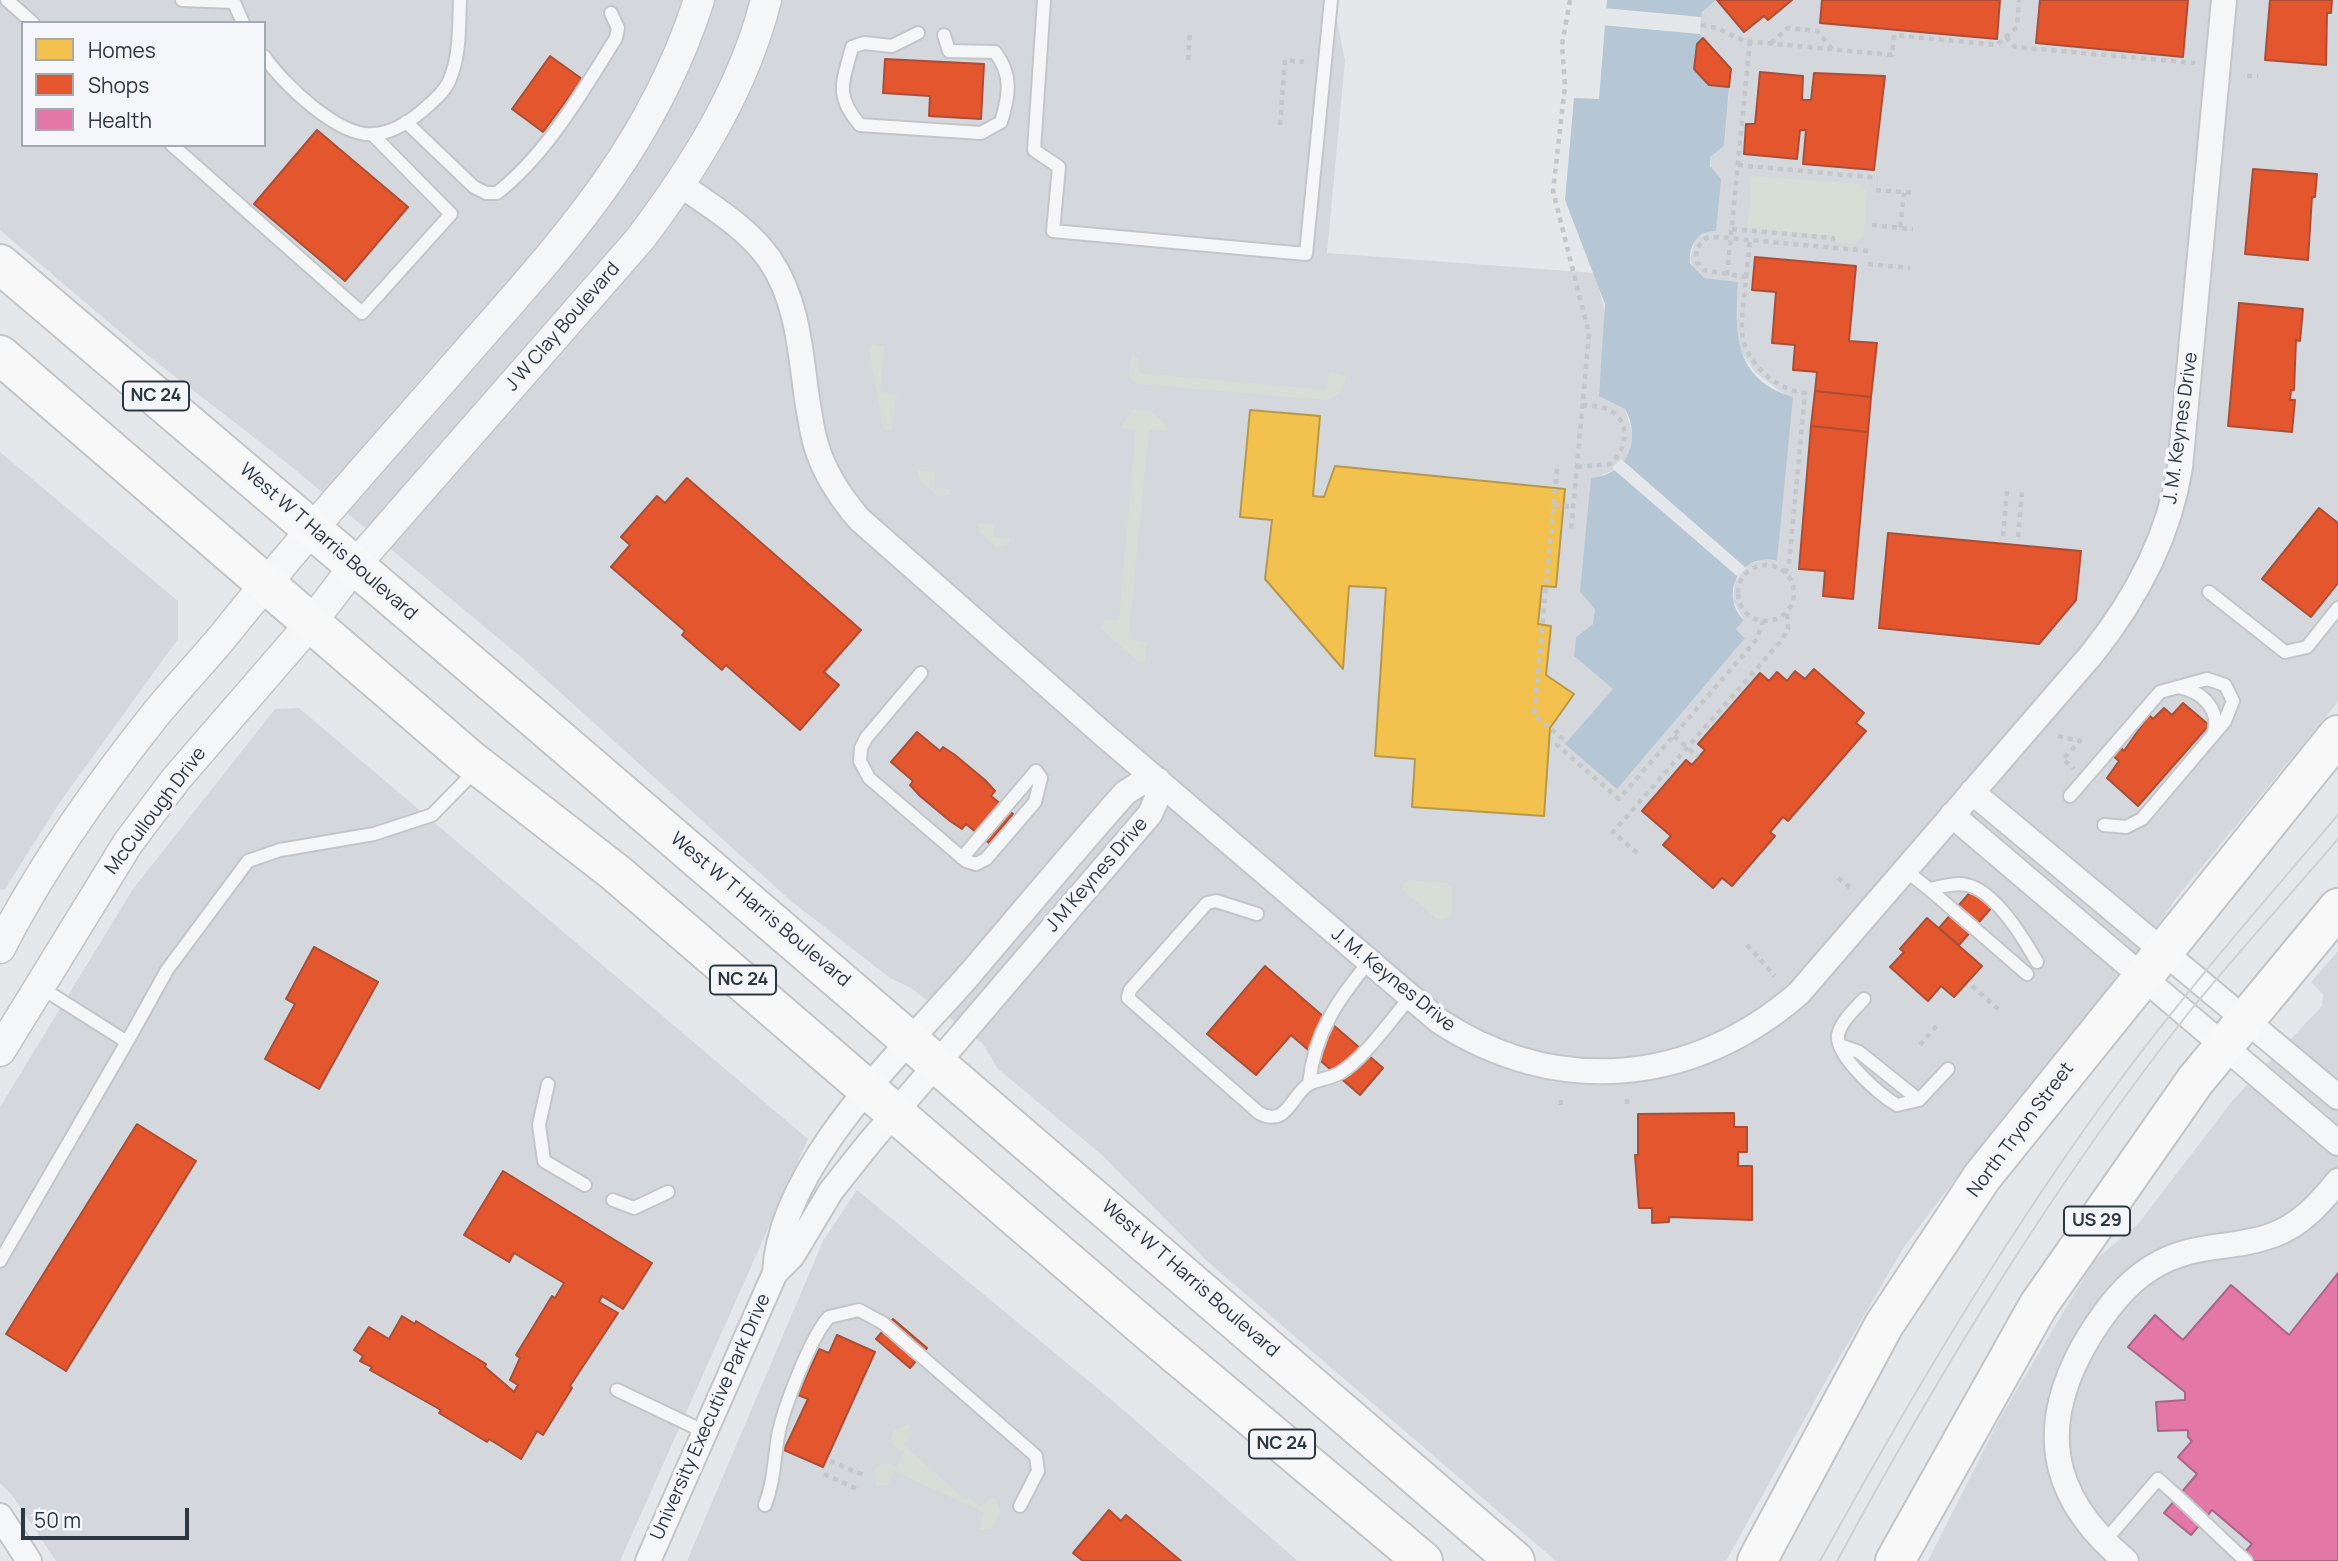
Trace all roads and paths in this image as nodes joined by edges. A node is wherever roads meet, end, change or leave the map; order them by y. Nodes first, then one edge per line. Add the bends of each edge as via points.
1 (7, 0) edge
2 (182, 0) edge
3 (460, 0) edge
4 (699, 0) edge
5 (766, 0) edge
6 (1044, 0) edge
7 (1331, 0) edge
8 (1570, 0) edge
9 (2019, 0) edge
10 (2224, 0) edge
11 (233, 1) edge
12 (611, 13) dead end
13 (31, 21) edge
14 (242, 21) edge
15 (1700, 25) dead end
16 (1190, 30) dead end
17 (918, 33) dead end
18 (944, 35) dead end
19 (2006, 37) junction
20 (1750, 41) junction
21 (1770, 43) junction
22 (1833, 50) junction
23 (1302, 56) dead end
24 (266, 58) edge
25 (1188, 60) dead end
26 (2196, 63) dead end
27 (2247, 76) dead end
28 (2258, 76) dead end
29 (406, 122) junction
30 (1280, 125) dead end
31 (373, 135) junction
32 (174, 147) edge
33 (1738, 165) junction
34 (1878, 178) dead end
35 (681, 185) junction
36 (1876, 190) dead end
37 (1903, 193) junction
38 (1916, 193) dead end
39 (1872, 225) dead end
40 (1900, 227) junction
41 (1732, 229) junction
42 (1913, 229) dead end
43 (1731, 238) junction
44 (1749, 240) junction
45 (1832, 247) junction
46 (1869, 251) dead end
47 (0, 264) edge
48 (1868, 264) dead end
49 (1910, 268) dead end
50 (1727, 275) junction
51 (1746, 277) junction
52 (0, 355) edge
53 (1583, 405) junction
54 (1577, 467) junction
55 (1557, 469) dead end
56 (2007, 491) dead end
57 (2022, 492) dead end
58 (1554, 505) junction
59 (1573, 507) junction
60 (313, 528) junction
61 (1571, 531) dead end
62 (2003, 536) dead end
63 (2018, 537) dead end
64 (356, 564) junction
65 (1785, 573) junction
66 (265, 583) junction
67 (2208, 592) dead end
68 (2338, 608) edge
69 (1787, 611) junction
70 (1763, 621) junction
71 (311, 623) junction
72 (920, 673) dead end
73 (2174, 687) junction
74 (2213, 735) junction
75 (2338, 735) edge
76 (1674, 736) junction
77 (2058, 736) dead end
78 (1687, 747) junction
79 (1698, 757) dead end
80 (479, 767) junction
81 (2085, 778) junction
82 (1158, 780) junction
83 (1972, 792) junction
84 (2070, 796) dead end
85 (1952, 815) junction
86 (2104, 825) dead end
87 (1637, 853) dead end
88 (962, 858) junction
89 (1905, 870) junction
90 (1838, 878) dead end
91 (1929, 889) junction
92 (1853, 890) dead end
93 (2338, 908) edge
94 (1257, 914) dead end
95 (1747, 945) dead end
96 (0, 948) edge
97 (1369, 962) junction
98 (2037, 962) dead end
99 (2154, 965) junction
100 (2027, 974) dead end
101 (1775, 976) dead end
102 (1972, 986) dead end
103 (39, 987) junction
104 (1410, 998) junction
105 (1864, 999) dead end
106 (1998, 1009) dead end
107 (1938, 1024) dead end
108 (2234, 1033) junction
109 (127, 1042) junction
110 (1920, 1045) dead end
111 (0, 1051) edge
112 (925, 1051) junction
113 (1948, 1069) dead end
114 (548, 1084) dead end
115 (1308, 1084) junction
116 (1561, 1096) dead end
117 (2338, 1097) edge
118 (1627, 1099) dead end
119 (882, 1100) junction
120 (1561, 1105) dead end
121 (1627, 1107) dead end
122 (2338, 1143) edge
123 (2338, 1181) edge
124 (585, 1185) dead end
125 (668, 1192) dead end
126 (613, 1200) dead end
127 (0, 1261) edge
128 (775, 1273) junction
129 (617, 1390) dead end
130 (705, 1432) junction
131 (830, 1461) dead end
132 (824, 1474) dead end
133 (863, 1475) dead end
134 (857, 1489) dead end
135 (765, 1505) dead end
136 (1020, 1506) dead end
137 (0, 1516) edge
138 (2104, 1542) junction
139 (29, 1561) edge
140 (648, 1561) edge
141 (1423, 1561) edge
142 (1516, 1561) edge
143 (1757, 1561) edge
144 (1895, 1561) edge
145 (2126, 1561) edge
146 (2246, 1561) edge

1 - 13 lane
2 - 11 lane
3 - 29 lane via 456,58 449,81 435,100
4 - 60 street via 648,121 595,202
5 - 35 street, J W Clay Boulevard via 738,80
6 - 7 lane via 1034,150 1059,167 1054,231 1306,254
8 - 53 path via 1553,179 1557,211 1588,325
9 - 19 path via 2017,27
10 - 83 street, J. M. Keynes Drive via 2184,431 2165,527 2148,570 2112,629
11 - 14 lane
12 - 29 lane via 618,27 616,38 567,116 497,193 474,187
15 - 20 path
16 - 25 path
17 - 18 lane via 892,46 864,43 852,47 842,83 845,108 860,125 981,132 1001,122 1008,100 1006,66 995,52 949,51
19 - 22 path via 1997,45 1894,35 1892,55
19 - 26 path via 2015,47
20 - 21 path
20 - 33 path
21 - 22 path
21 - 22 path via 1788,28 1817,31
23 - 30 path via 1302,62 1285,60
24 - 31 lane via 290,87 329,119
27 - 28 path
29 - 31 lane
31 - 32 lane via 451,214 362,313
33 - 34 path
33 - 41 path
35 - 64 street, J W Clay Boulevard via 640,239
35 - 82 street, J. M. Keynes Drive via 743,230 782,282 793,307 817,447 851,510
36 - 37 path
37 - 38 path
37 - 40 path
39 - 40 path
40 - 42 path
41 - 43 path
41 - 45 path via 1833,238
43 - 44 path
43 - 50 path
43 - 50 path via 1706,238 1696,254 1703,270
44 - 45 path
44 - 51 path
45 - 46 path
47 - 60 main road, West W T Harris Boulevard / NC 24
48 - 49 path
50 - 51 path
51 - 65 path via 1742,330 1746,347 1757,366 1775,381 1805,393
52 - 66 main road, NC 24
53 - 54 path
53 - 54 path via 1614,413 1623,425 1625,439 1610,464
54 - 59 path
55 - 58 path
56 - 62 path
57 - 63 path
58 - 59 path
58 - 76 path via 1534,715 1562,738 1557,745 1619,799
59 - 61 path
60 - 64 main road, West W T Harris Boulevard / NC 24
60 - 66 street
64 - 71 street, J W Clay Boulevard
64 - 112 main road, West W T Harris Boulevard / NC 24
65 - 69 path via 1794,592
65 - 70 path via 1765,565 1743,573 1739,602 1749,616
66 - 71 main road, NC 24
66 - 96 street via 82,811
67 - 68 lane via 2286,652 2308,647
69 - 70 path
69 - 78 path via 1788,629 1781,641
70 - 76 path via 1757,639
71 - 80 main road, NC 24
71 - 103 street, McCullough Drive via 136,832
72 - 88 lane via 866,738 860,761 869,778
73 - 74 lane via 2191,690 2209,704 2216,720
73 - 74 lane via 2213,680 2228,688 2232,709
73 - 81 lane via 2155,697
74 - 86 lane via 2141,819 2126,827
75 - 99 main road, North Tryon Street
76 - 78 path
77 - 81 path via 2080,741 2063,759
78 - 79 path
78 - 87 path via 1613,832
80 - 109 lane via 432,816 374,835 280,850 248,861 167,970
80 - 119 main road, NC 24 via 616,873
81 - 84 lane
82 - 97 street, J. M. Keynes Drive
82 - 112 street, J M Keynes Drive via 1150,814
82 - 112 street, J M Keynes Drive via 1125,793
83 - 85 street, J. M. Keynes Drive
83 - 99 street
85 - 89 street, J. M. Keynes Drive
85 - 99 street
88 - 88 lane via 973,864 986,859 1035,802 1042,781 1036,771
89 - 91 lane
89 - 104 street, J. M. Keynes Drive via 1811,979 1779,1009 1742,1036 1675,1062 1602,1071 1527,1062 1459,1033
90 - 92 path
91 - 98 lane via 1972,886 2006,917
91 - 100 lane
93 - 108 main road, US 29
94 - 115 lane via 1216,901 1207,903 1130,990 1128,998 1264,1115 1284,1113
95 - 101 path
97 - 104 street, J. M. Keynes Drive
97 - 115 lane via 1338,1000 1322,1029
99 - 108 street
99 - 108 street
99 - 143 main road, North Tryon Street via 2003,1150 1934,1248 1884,1325
102 - 106 path
103 - 109 lane
103 - 111 street, McCullough Drive
104 - 115 lane via 1349,1066
105 - 113 lane via 1838,1038 1850,1063 1892,1102 1901,1106 1919,1101
107 - 110 path
108 - 117 street
108 - 122 street
108 - 144 main road, US 29 via 2195,1081 2038,1306
109 - 127 lane
112 - 119 street, University Executive Park Drive
112 - 119 street, J M Keynes Drive
112 - 142 main road, West W T Harris Boulevard / NC 24
114 - 124 lane via 539,1125 544,1161
116 - 120 path
118 - 121 path
119 - 128 street, University Executive Park Drive via 792,1255
119 - 128 street, University Executive Park Drive via 811,1167 783,1230
119 - 141 main road, NC 24
123 - 138 street via 2303,1219 2276,1235 2200,1247 2150,1268 2123,1291 2097,1325 2065,1382 2057,1414 2057,1446 2071,1497
125 - 126 lane via 635,1208
128 - 130 street, University Executive Park Drive
129 - 130 lane
130 - 140 street, University Executive Park Drive
131 - 133 path
132 - 134 path
135 - 136 lane via 785,1412 820,1329 829,1317 859,1310 883,1323 1036,1456 1038,1471
137 - 139 street
138 - 145 street
138 - 146 lane via 2158,1479

